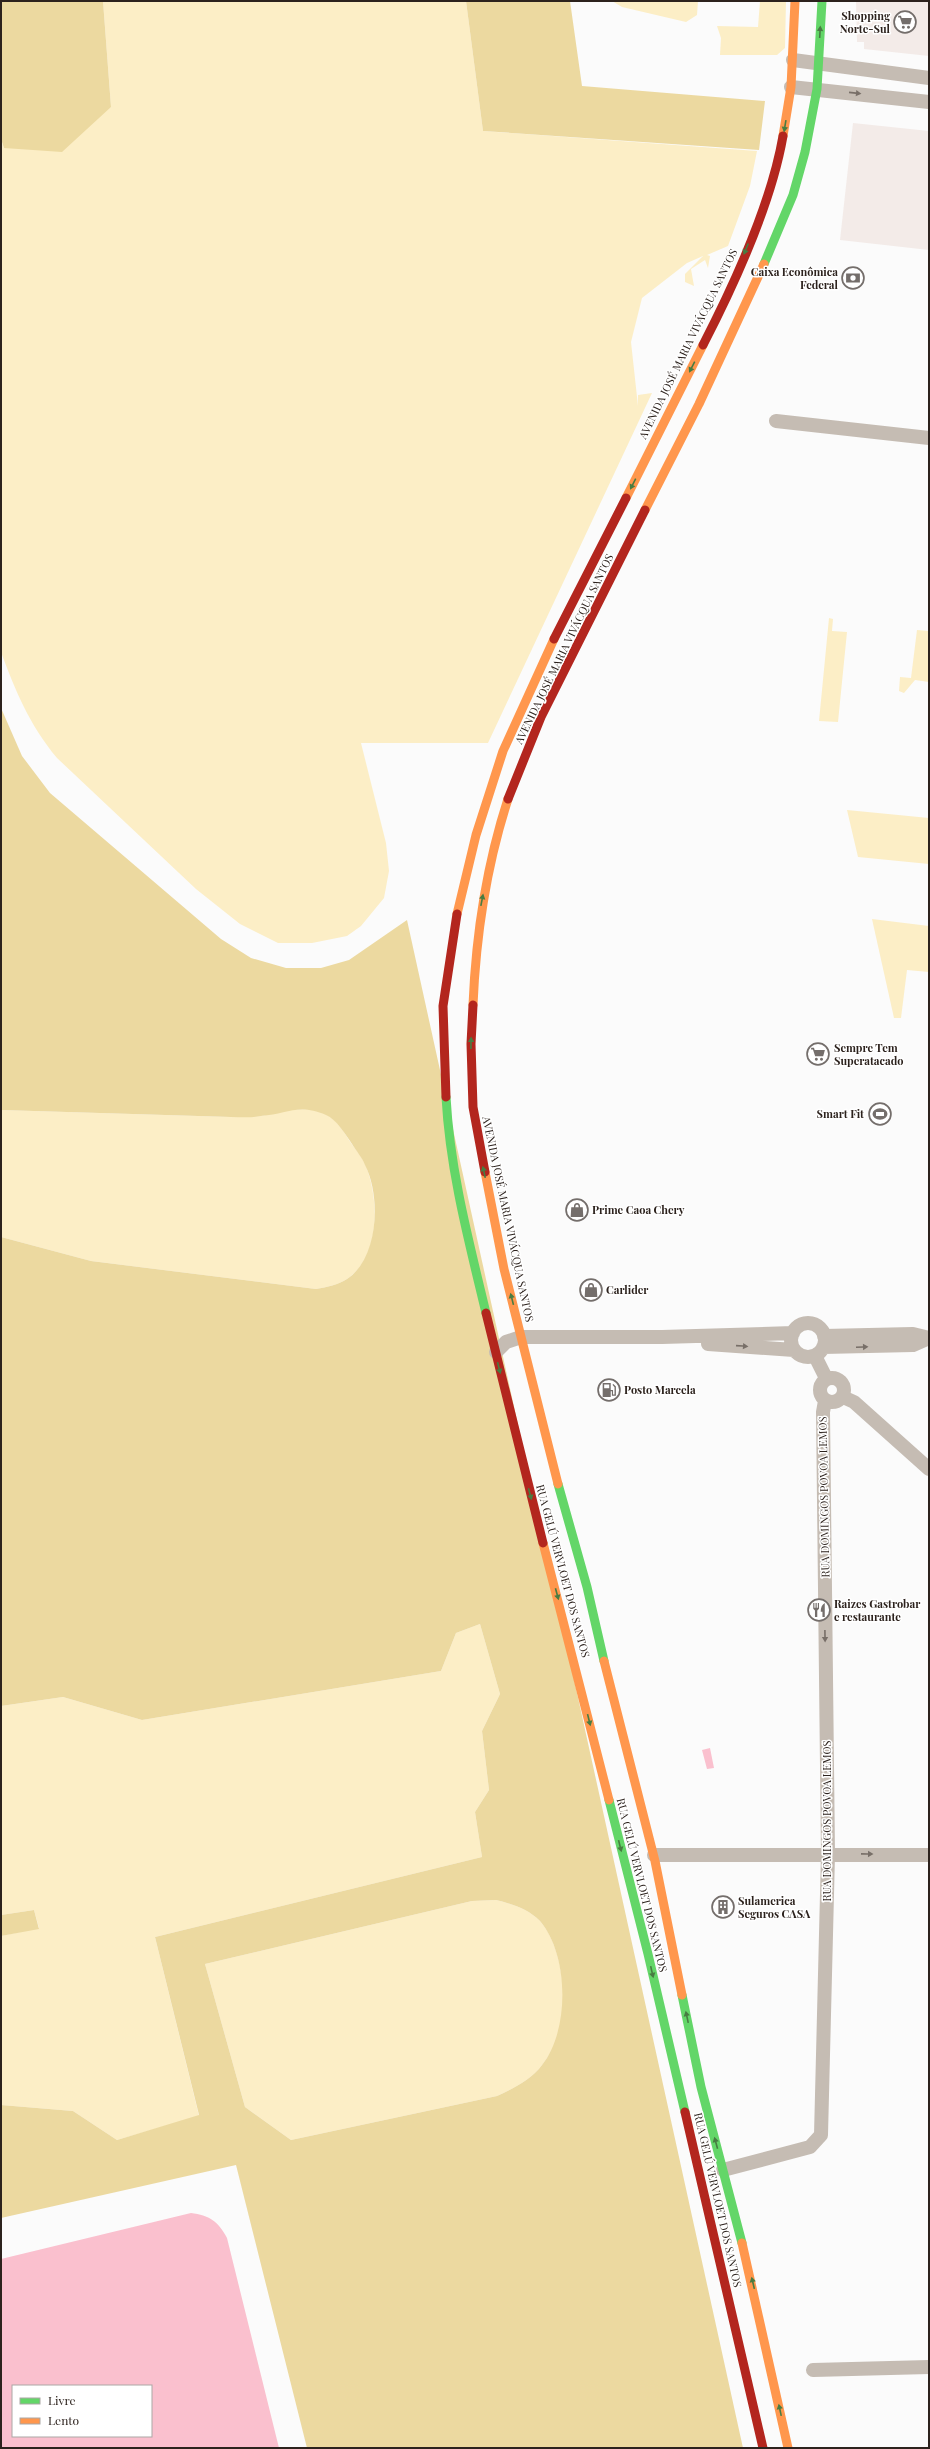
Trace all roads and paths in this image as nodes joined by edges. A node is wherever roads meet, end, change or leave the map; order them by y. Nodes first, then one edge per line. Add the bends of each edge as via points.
1 (794, 1) edge
2 (822, 1) edge
3 (794, 60) junction
4 (819, 63) junction
5 (929, 78) edge
6 (791, 87) junction
7 (817, 89) junction
8 (929, 102) edge
9 (776, 421) dead end
10 (929, 438) edge
11 (489, 1330) joint
12 (793, 1333) junction
13 (521, 1337) junction
14 (662, 1337) junction
15 (929, 1338) edge
16 (821, 1346) junction
17 (794, 1350) junction
18 (496, 1352) junction
19 (826, 1378) junction
20 (843, 1397) junction
21 (825, 1401) junction
22 (929, 1469) edge
23 (828, 1854) junction
24 (654, 1855) junction
25 (929, 1855) edge
26 (723, 2170) junction
27 (929, 2367) edge
28 (813, 2370) dead end
29 (764, 2448) edge
30 (788, 2448) edge

1 - 3 main road, AVENIDA JOSÉ MARIA VIVÁCQUA SANTOS
4 -> 2 main road, AVENIDA JOSÉ MARIA VIVÁCQUA SANTOS
3 - 4 street
3 - 6 main road, AVENIDA JOSÉ MARIA VIVÁCQUA SANTOS
4 - 5 street
4 - 7 main road, AVENIDA JOSÉ MARIA VIVÁCQUA SANTOS
6 - 7 street
6 -> 11 main road, AVENIDA JOSÉ MARIA VIVÁCQUA SANTOS via 782,141 769,193 738,269 531,688 503,750 474,842 457,914 443,1006 450,1148
7 -> 8 street
13 -> 7 main road, AVENIDA JOSÉ MARIA VIVÁCQUA SANTOS via 500,1247 473,1107 471,1044 475,949 481,902 494,841 509,795 541,717 700,404 755,285 793,194 805,152
9 - 10 street
11 - 18 main road, RUA GELÚ VERVLOET DOS SANTOS
12 - 14 street
12 - 16 street via 801,1325 813,1324 822,1330
12 - 17 street via 791,1338
13 - 14 street
13 - 18 street via 506,1342
13 - 24 main road, RUA GELÚ VERVLOET DOS SANTOS
14 -> 17 street via 699,1343
15 - 16 street via 913,1345
16 - 17 street via 803,1356
16 - 19 street
18 -> 29 main road, RUA GELÚ VERVLOET DOS SANTOS via 648,1954
19 - 20 street via 834,1377 841,1381 845,1389
19 - 21 street via 820,1385 819,1394
20 - 21 street via 835,1403
20 - 22 street via 854,1402
21 -> 23 street, RUA DOMINGOS POVOA LEMOS via 823,1412
23 - 24 street
23 -> 25 street
23 - 26 street, RUA DOMINGOS POVOA LEMOS via 821,2134 810,2147
26 -> 24 main road, RUA GELÚ VERVLOET DOS SANTOS via 701,2087
30 -> 26 main road, RUA GELÚ VERVLOET DOS SANTOS via 755,2293
27 - 28 street

